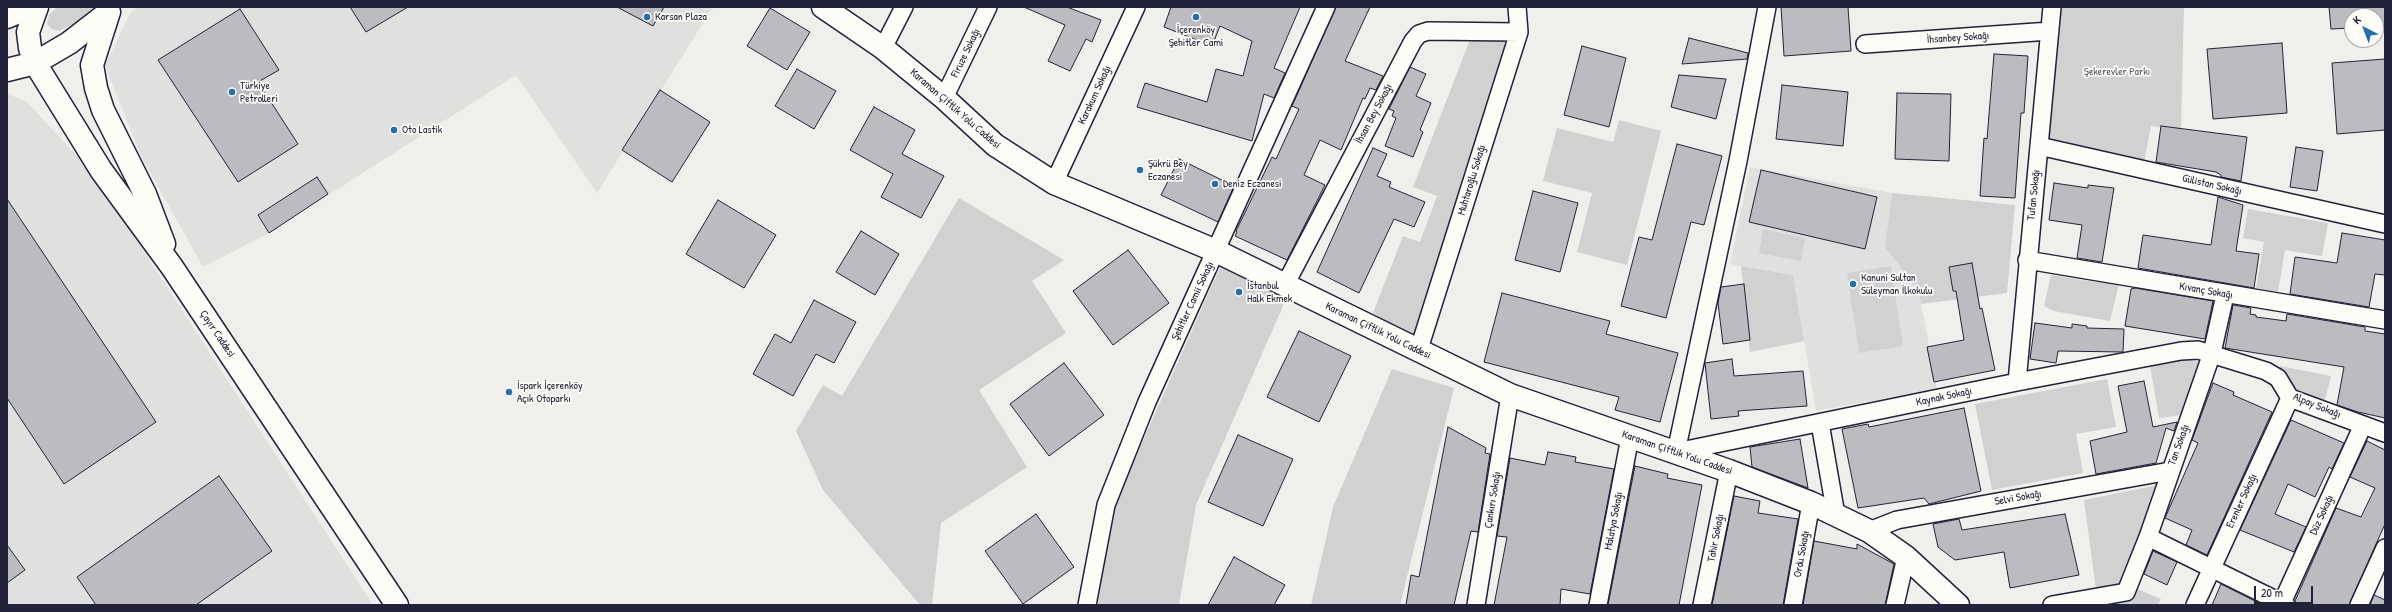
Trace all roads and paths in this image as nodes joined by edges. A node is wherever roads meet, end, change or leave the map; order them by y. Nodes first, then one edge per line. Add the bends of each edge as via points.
1 (30, 7) edge
2 (37, 7) edge
3 (823, 7) edge
4 (904, 7) edge
5 (988, 7) edge
6 (1136, 7) edge
7 (1326, 7) edge
8 (1517, 7) edge
9 (1767, 7) edge
10 (2052, 7) edge
11 (112, 10) edge
12 (7, 17) edge
13 (2050, 31) junction
14 (1519, 32) junction
15 (1866, 44) dead end
16 (883, 48) junction
17 (35, 63) junction
18 (7, 70) edge
19 (944, 98) junction
20 (2039, 146) junction
21 (1054, 183) junction
22 (2385, 224) edge
23 (1216, 251) junction
24 (2027, 260) junction
25 (172, 267) junction
26 (1285, 285) junction
27 (2225, 294) junction
28 (2385, 320) edge
29 (1418, 352) junction
30 (2212, 353) junction
31 (2017, 382) junction
32 (1510, 395) junction
33 (2290, 398) junction
34 (1820, 423) junction
35 (2363, 425) junction
36 (2385, 433) edge
37 (1630, 436) junction
38 (1676, 452) junction
39 (1729, 471) junction
40 (2170, 471) junction
41 (1811, 503) junction
42 (1836, 515) junction
43 (1869, 531) junction
44 (2148, 537) junction
45 (2385, 548) edge
46 (1906, 557) junction
47 (2211, 568) junction
48 (2283, 604) edge
49 (397, 605) edge
50 (1087, 605) edge
51 (1476, 605) edge
52 (1598, 605) edge
53 (1702, 605) edge
54 (1793, 605) edge
55 (1895, 605) edge
56 (1958, 605) edge
57 (2052, 605) edge
58 (2195, 605) edge
59 (2359, 605) edge

1 - 12 street
2 - 17 street, Çayır Caddesi via 28,32
3 - 16 street, Karaman Çiftlik Yolu Caddesi
4 - 16 street
5 - 19 street, Firuze Sokağı
6 - 21 street, Karakum Sokağı
7 - 23 street, Şehitler Camii Sokağı
8 - 14 street, Muhtaroğlu Sokağı
9 - 38 street via 1738,161
10 - 13 street, Tufan Sokağı
11 - 17 street via 69,43
11 - 25 street via 92,65 96,88 103,110 145,194
13 - 15 street, İhsanbey Sokağı
13 - 20 street, Tufan Sokağı
14 - 26 street, İhsan Bey Sokağı via 1428,31 1419,34
14 - 29 street, Muhtaroğlu Sokağı
16 - 19 street, Karaman Çiftlik Yolu Caddesi
17 - 18 street
17 - 25 street, Çayır Caddesi via 101,170
19 - 21 street, Karaman Çiftlik Yolu Caddesi via 995,146
20 - 22 street, Gülistan Sokağı
20 - 24 street, Tufan Sokağı
21 - 23 street, Karaman Çiftlik Yolu Caddesi
23 - 26 street, Karaman Çiftlik Yolu Caddesi
23 - 50 street, Şehitler Camii Sokağı via 1147,402 1106,505
24 - 27 street, Kıvanç Sokağı
24 - 31 street, Tufan Sokağı
25 - 49 street, Çayır Caddesi
26 - 29 street, Karaman Çiftlik Yolu Caddesi
27 - 28 street, Kıvanç Sokağı
27 - 30 street, Tan Sokağı
29 - 32 street, Karaman Çiftlik Yolu Caddesi
30 - 31 street, Kaynak Sokağı via 2198,350 2181,351
30 - 33 street, Alpay Sokağı via 2266,370 2278,378
30 - 40 street, Tan Sokağı
31 - 34 street, Kaynak Sokağı
32 - 37 street, Karaman Çiftlik Yolu Caddesi
32 - 51 street, Çankırı Sokağı
33 - 35 street, Alpay Sokağı
33 - 47 street, Erenler Sokağı
34 - 38 street, Kaynak Sokağı
34 - 42 street
35 - 36 street, Alpay Sokağı
35 - 48 street, Düz Sokağı
37 - 38 street, Karaman Çiftlik Yolu Caddesi
37 - 52 street, Malatya Sokağı
38 - 39 street, Karaman Çiftlik Yolu Caddesi
39 - 41 street, Karaman Çiftlik Yolu Caddesi
39 - 53 street, Tahir Sokağı
40 - 43 street, Selvi Sokağı via 1897,520
40 - 44 street, Tan Sokağı
41 - 42 street, Karaman Çiftlik Yolu Caddesi
41 - 54 street, Ordu Sokağı
42 - 43 street, Karaman Çiftlik Yolu Caddesi
43 - 46 street, Karaman Çiftlik Yolu Caddesi
44 - 47 street
44 - 57 street, Tan Sokağı via 2126,592
45 - 59 street
46 - 55 street
46 - 56 street, Karaman Çiftlik Yolu Caddesi
47 - 48 street
47 - 58 street, Erenler Sokağı

